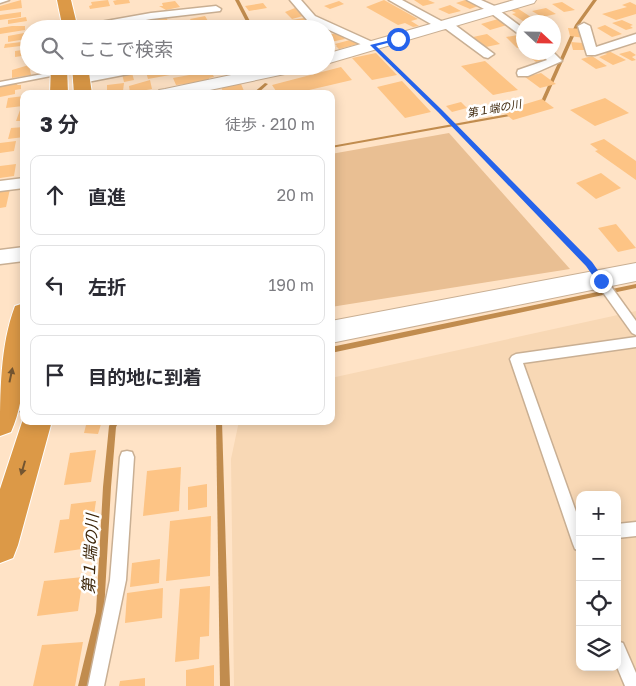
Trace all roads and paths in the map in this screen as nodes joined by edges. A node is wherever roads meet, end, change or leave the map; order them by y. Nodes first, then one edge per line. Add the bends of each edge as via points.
1 (6, 0) edge
2 (64, 0) edge
3 (183, 0) edge
4 (296, 0) edge
5 (394, 0) edge
6 (472, 0) edge
7 (529, 0) edge
8 (0, 1) edge
9 (216, 9) dead end
10 (494, 10) junction
11 (183, 15) junction
12 (69, 20) edge
13 (146, 20) edge
14 (314, 20) edge
15 (445, 25) junction
16 (584, 26) dead end
17 (516, 28) edge
18 (335, 32) edge
19 (636, 38) edge
20 (373, 45) junction
21 (488, 54) dead end
22 (335, 56) edge
23 (555, 60) edge
24 (523, 73) dead end
25 (38, 75) edge
26 (59, 75) edge
27 (106, 75) edge
28 (256, 75) edge
29 (82, 80) edge
30 (0, 84) edge
31 (59, 90) edge
32 (184, 90) edge
33 (20, 184) edge
34 (0, 186) edge
35 (20, 254) edge
36 (0, 257) edge
37 (636, 272) edge
38 (601, 281) junction
39 (636, 330) edge
40 (335, 331) edge
41 (20, 335) edge
42 (636, 342) edge
43 (7, 408) edge
44 (36, 425) edge
45 (127, 457) dead end
46 (636, 528) edge
47 (621, 530) edge
48 (578, 536) edge
49 (0, 544) edge
50 (621, 658) edge
51 (96, 686) edge
52 (633, 686) edge

1 - 8 lane
2 - 12 highway
3 - 11 street
4 - 14 street
5 - 15 street
6 - 10 street
7 - 10 street
9 - 11 street
10 - 15 street
10 - 17 street
11 - 13 street
15 - 20 street
15 - 21 street
16 - 19 street via 591,52
18 - 20 street
20 - 22 street
20 - 38 path via 582,257
23 - 24 street
25 - 30 lane
26 - 31 highway
27 - 29 street
28 - 32 street
33 - 34 street
35 - 36 street
37 - 38 street
38 - 39 lane
38 - 40 street
43 -> 41 highway
42 - 48 lane via 516,359
44 -> 49 highway
45 - 51 lane via 118,580
46 - 47 lane
50 - 52 lane

